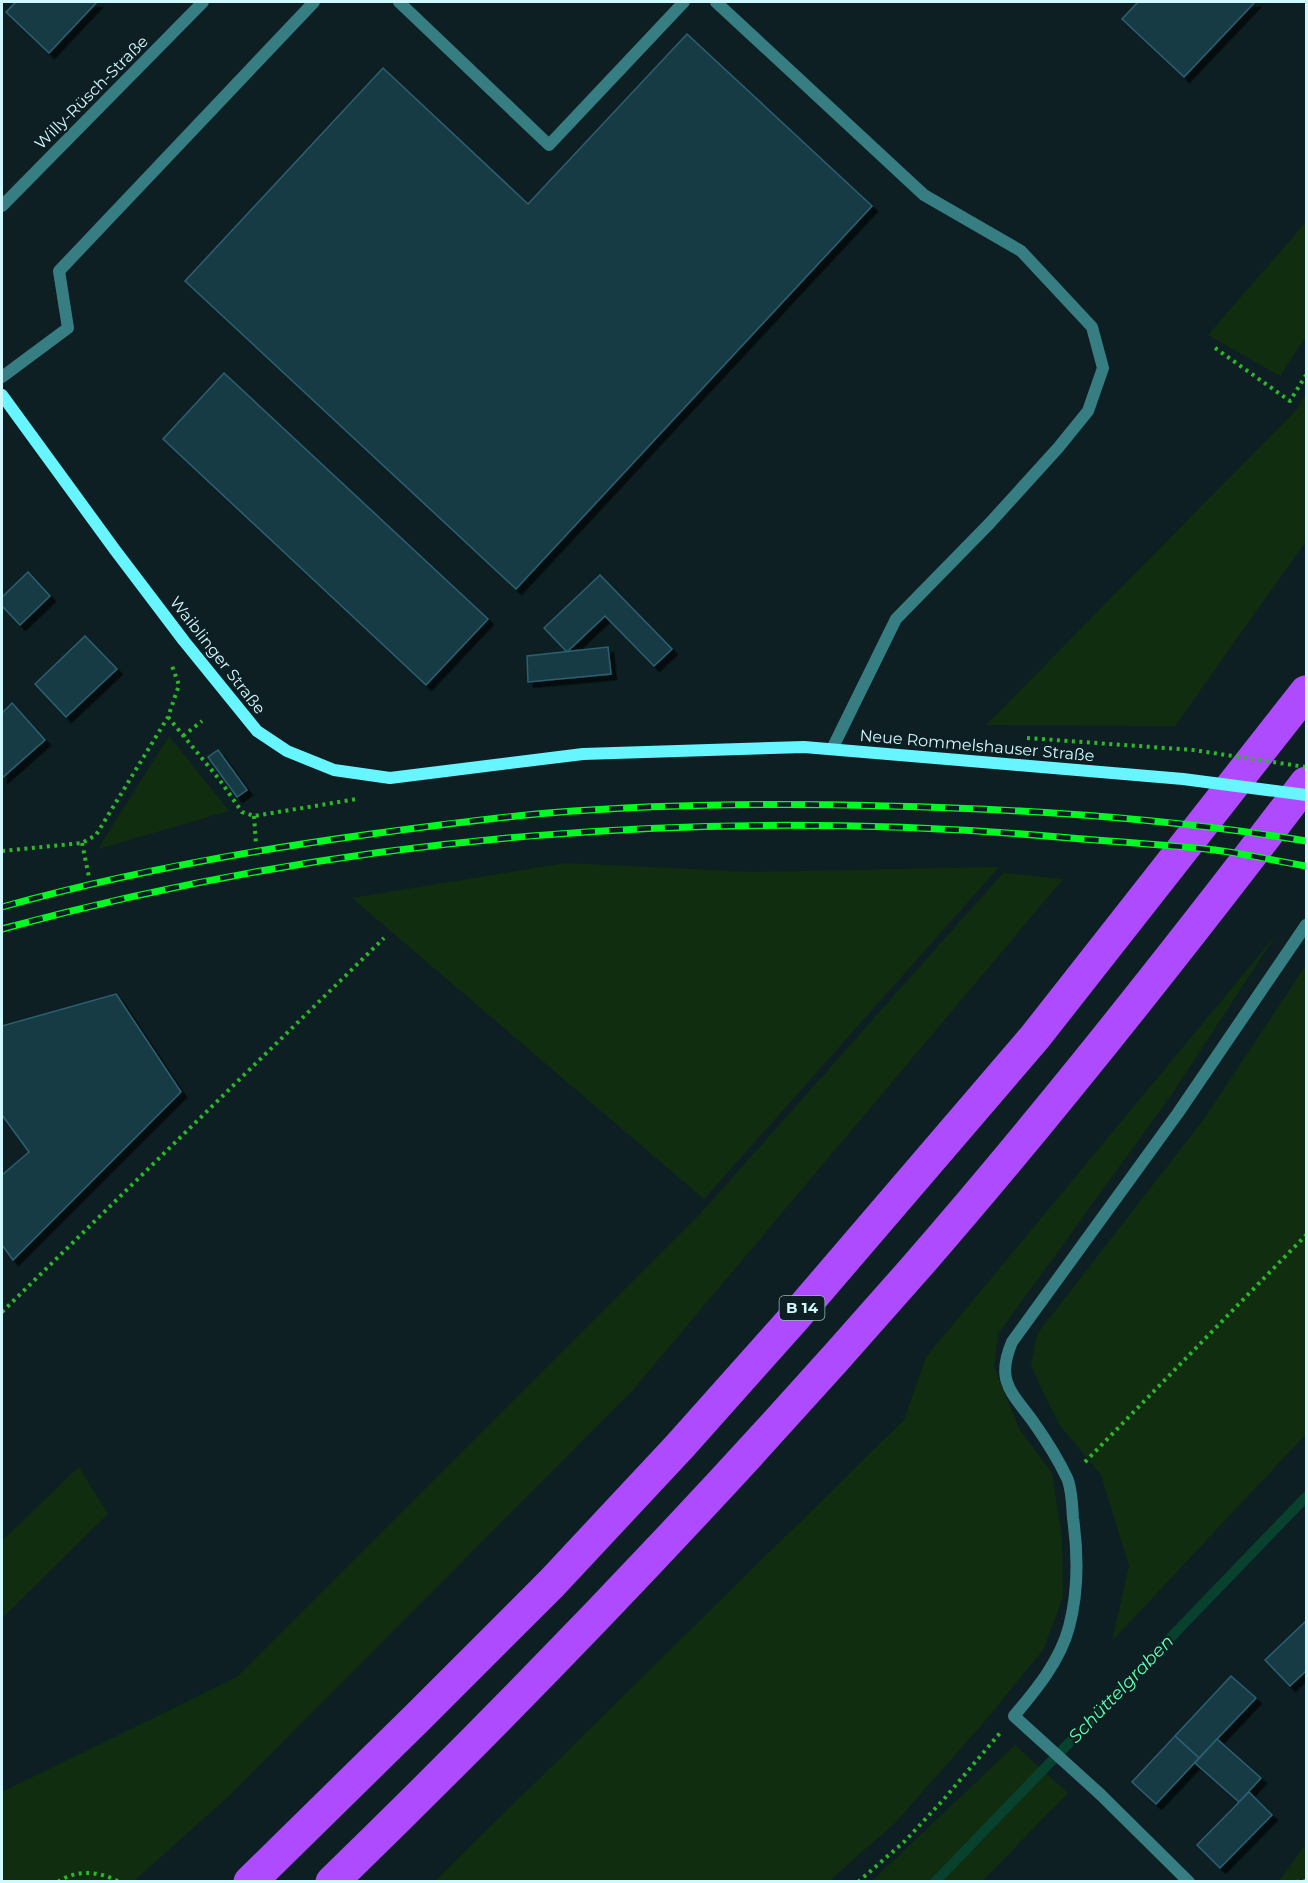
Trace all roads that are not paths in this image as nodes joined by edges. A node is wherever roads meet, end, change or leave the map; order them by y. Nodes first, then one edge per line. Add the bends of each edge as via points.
1 (203, 2) edge
2 (314, 2) edge
3 (399, 2) edge
4 (684, 2) edge
5 (716, 2) edge
6 (2, 207) edge
7 (2, 377) edge
8 (2, 395) edge
9 (1306, 692) edge
10 (832, 749) junction
11 (645, 752) joint
12 (1306, 783) edge
13 (1306, 795) edge
14 (1306, 925) edge
15 (250, 1881) edge
16 (333, 1881) edge
17 (1189, 1881) edge

1 - 6 street, Willy-Rüsch-Straße
2 - 7 street via 59,271 68,328
3 - 4 street via 549,145
5 - 10 street via 924,195 1021,251 1092,327 1103,368 1088,411 1058,448 896,619
8 - 11 street, Waiblinger Straße via 184,641 257,731 287,751 334,770 390,778 583,754
9 - 15 highway, B 14 via 1035,1037 749,1369 552,1583
10 - 11 street, Neue Rommelshauser Straße
10 - 13 street, Neue Rommelshauser Straße, bridge via 1183,779
12 - 16 highway via 1040,1120 812,1385 542,1674
14 - 17 street via 1178,1113 1012,1342 1004,1360 1007,1384 1068,1480 1075,1535 1075,1592 1069,1628 1038,1689 1014,1716

